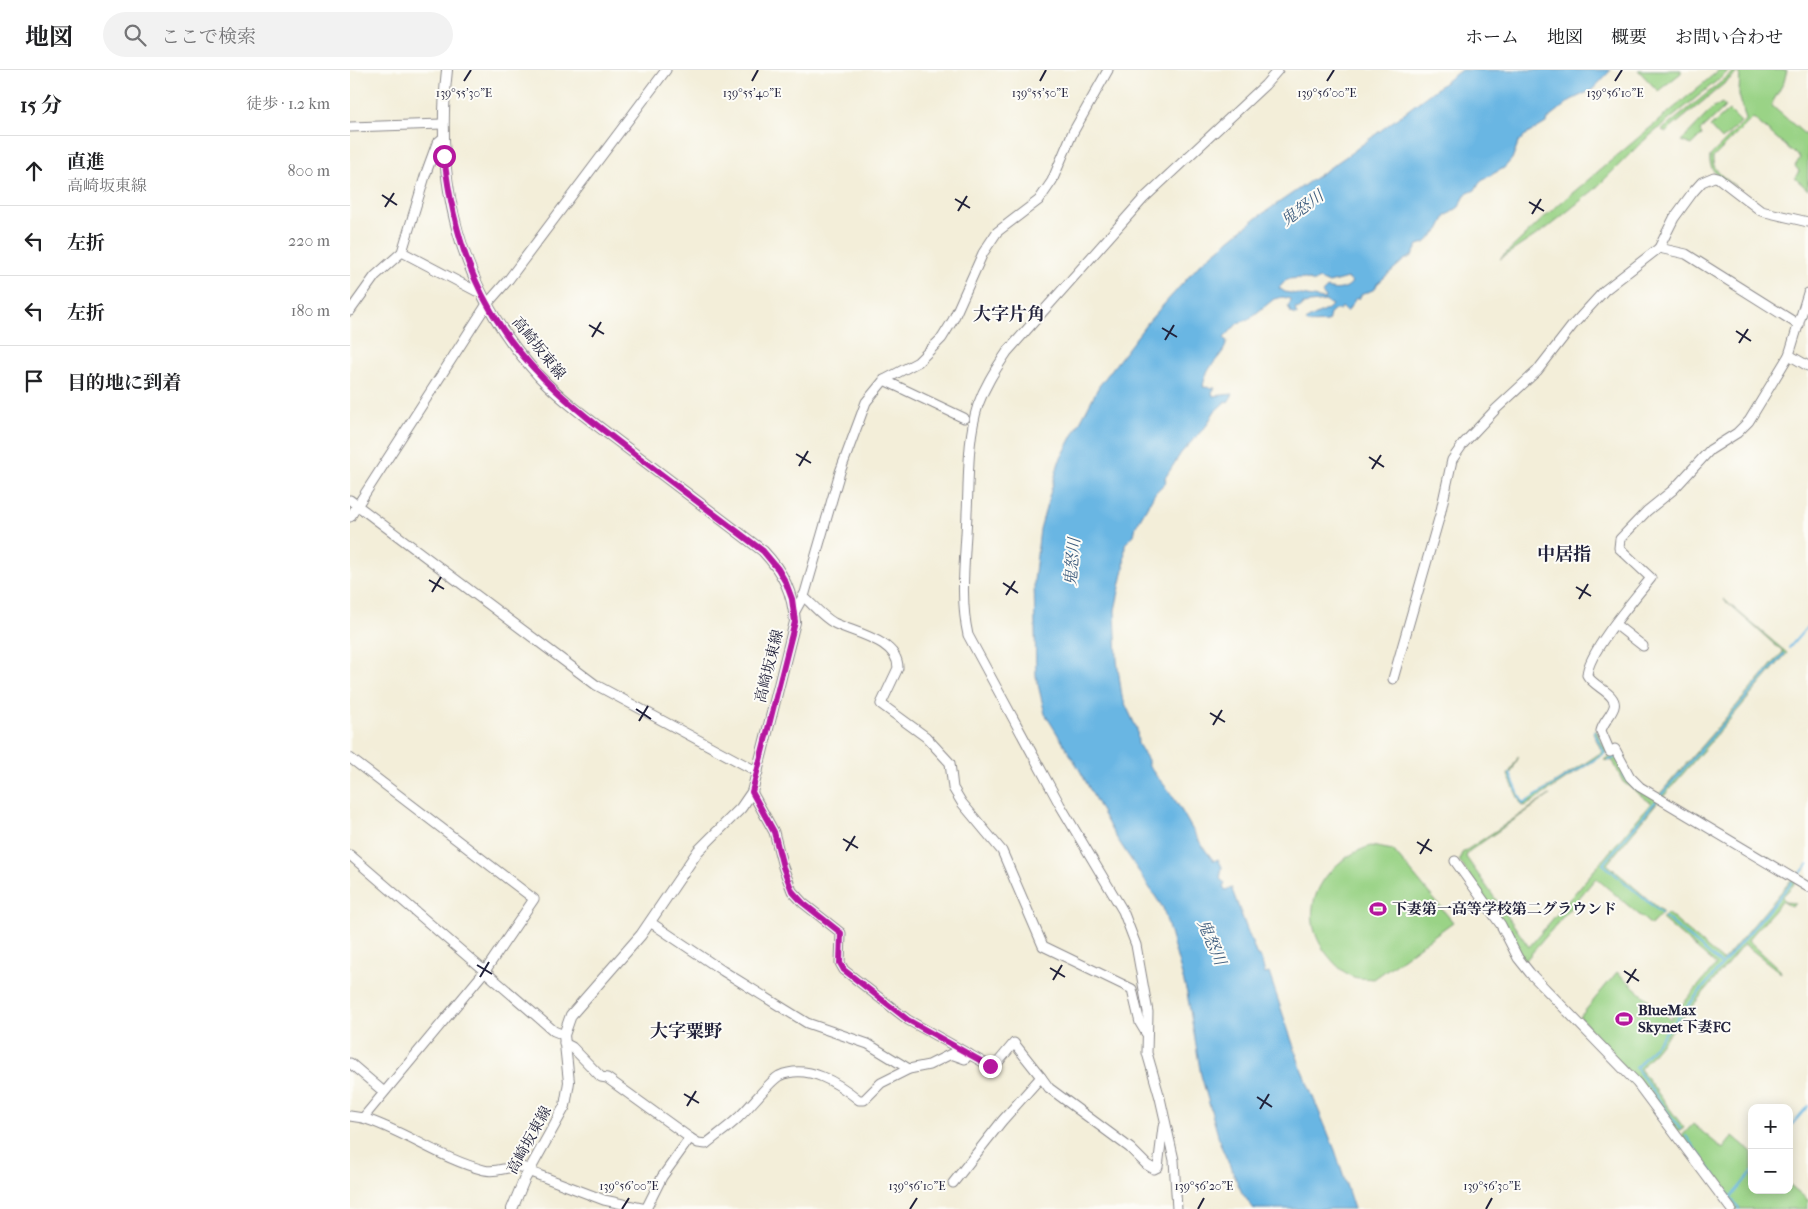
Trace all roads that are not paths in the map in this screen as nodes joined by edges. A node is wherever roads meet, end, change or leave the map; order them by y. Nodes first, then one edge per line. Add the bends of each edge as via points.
1 (447, 70) edge
2 (666, 70) edge
3 (1108, 70) edge
4 (1278, 70) edge
5 (442, 124) junction
6 (350, 127) edge
7 (443, 138) junction
8 (1808, 222) edge
9 (1659, 248) junction
10 (402, 252) junction
11 (481, 292) junction
12 (1808, 293) edge
13 (487, 304) junction
14 (350, 311) edge
15 (1799, 325) junction
16 (1789, 355) junction
17 (1808, 366) edge
18 (884, 380) junction
19 (964, 418) dead end
20 (350, 500) edge
21 (358, 505) junction
22 (350, 517) edge
23 (804, 597) junction
24 (794, 613) junction
25 (1615, 624) junction
26 (1643, 646) dead end
27 (1393, 679) dead end
28 (350, 758) edge
29 (758, 772) junction
30 (752, 792) junction
31 (350, 855) edge
32 (1455, 861) dead end
33 (1808, 887) edge
34 (650, 922) junction
35 (485, 972) junction
36 (1146, 1034) junction
37 (564, 1039) junction
38 (970, 1054) junction
39 (350, 1063) edge
40 (909, 1069) junction
41 (1041, 1077) junction
42 (384, 1092) junction
43 (350, 1116) edge
44 (1164, 1116) junction
45 (363, 1118) junction
46 (690, 1138) junction
47 (529, 1170) junction
48 (953, 1183) dead end
49 (512, 1209) edge
50 (647, 1209) edge
51 (1177, 1209) edge
52 (1731, 1209) edge

1 - 5 main road, 高崎坂東線
2 - 13 street
3 - 18 street via 1072,134 1052,181 1039,200 997,232 983,253 942,338 918,362
4 - 36 street via 1143,199 1007,352 981,398 971,444 964,572 964,618 968,635 1056,797 1123,911 1136,945 1143,981 1148,1012
5 - 6 street
5 - 7 main road, 高崎坂東線
7 - 10 street via 437,143
7 - 11 main road, 高崎坂東線 via 452,210 466,258
8 - 9 street via 1761,211 1714,177 1702,182 1693,192 1674,218
9 - 15 street via 1686,254
9 - 27 street via 1605,290 1537,371 1496,409 1452,460 1440,515
10 - 11 street
10 - 14 street via 375,276
11 - 13 main road, 高崎坂東線
12 - 15 street
13 - 21 street
13 - 24 main road, 高崎坂東線 via 521,354 555,391 763,551 783,575
15 - 16 street
16 - 17 street
16 - 25 street via 1762,402 1742,427 1710,450 1620,540 1619,548 1651,578
18 - 19 street
18 - 23 street via 875,388 860,415
20 - 21 street
21 - 22 street
21 - 29 street via 596,685
23 - 24 street
23 - 36 street via 834,623 872,637 892,653 898,668 881,704 926,737 950,763 953,788 1002,851 1044,946 1132,990
24 - 29 main road, 高崎坂東線 via 793,637
25 - 26 street
25 - 33 street via 1587,671 1589,678 1614,702 1601,731 1610,752 1615,749 1630,778 1640,787
28 - 35 street via 534,899
29 - 30 main road, 高崎坂東線
30 - 34 main road, 高崎坂東線 via 741,808 698,852
30 - 38 street via 774,832 792,891 841,933 840,963 844,970 908,1020
31 - 35 street
32 - 52 street via 1501,925 1524,966 1637,1083
34 - 37 main road, 高崎坂東線 via 576,1008 568,1020
34 - 40 street via 807,1023 868,1044
35 - 37 street
35 - 42 street
36 - 44 street via 1147,1053
37 - 46 street via 601,1077 607,1078
37 - 47 main road, 高崎坂東線 via 569,1082 566,1102
38 - 40 street via 965,1059 951,1054 929,1065
38 - 41 street via 990,1066 999,1061 1014,1043
39 - 42 street
40 - 46 street via 881,1083 864,1100 815,1074 796,1072 778,1077 739,1117 706,1144
41 - 44 street via 1049,1088 1154,1169 1161,1159
41 - 48 street
42 - 45 street
43 - 45 street
44 - 51 street via 1174,1160
45 - 47 street via 486,1170 515,1165
46 - 50 street via 657,1185
47 - 49 main road, 高崎坂東線
47 - 50 street via 611,1202

